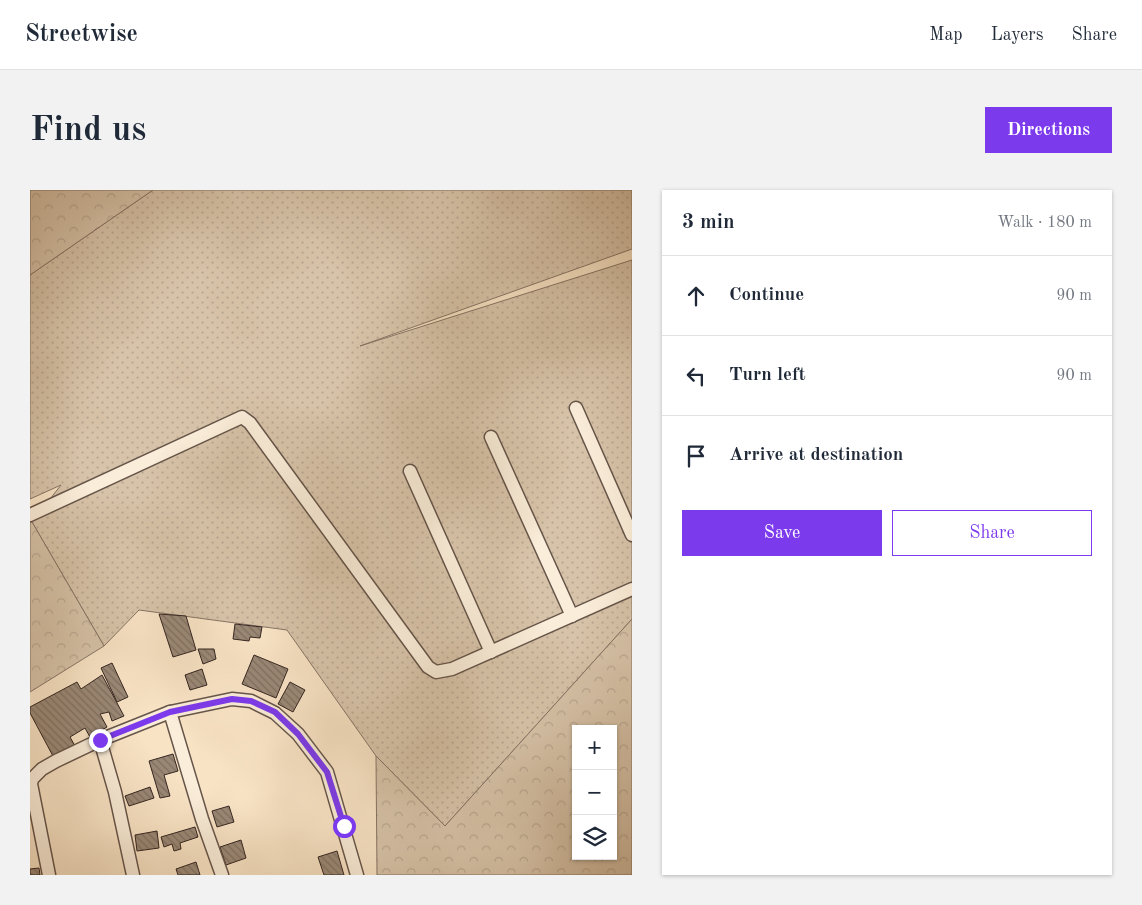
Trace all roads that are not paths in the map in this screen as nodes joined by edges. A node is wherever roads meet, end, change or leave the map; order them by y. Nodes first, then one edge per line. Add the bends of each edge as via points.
1 (576, 408) dead end
2 (490, 437) dead end
3 (410, 471) dead end
4 (30, 515) edge
5 (632, 535) edge
6 (632, 589) edge
7 (572, 616) junction
8 (491, 652) junction
9 (170, 712) junction
10 (100, 740) junction
11 (49, 875) edge
12 (133, 875) edge
13 (222, 875) edge
14 (357, 875) edge

1 - 5 street
2 - 7 street
3 - 8 street
4 - 8 street via 242,417 250,423 428,667 443,672
6 - 7 street
7 - 8 street
9 - 10 street
9 - 13 street
9 - 14 street via 232,699 251,701 275,712 298,734 327,772
10 - 11 street via 49,765 32,779 32,794
10 - 12 street

